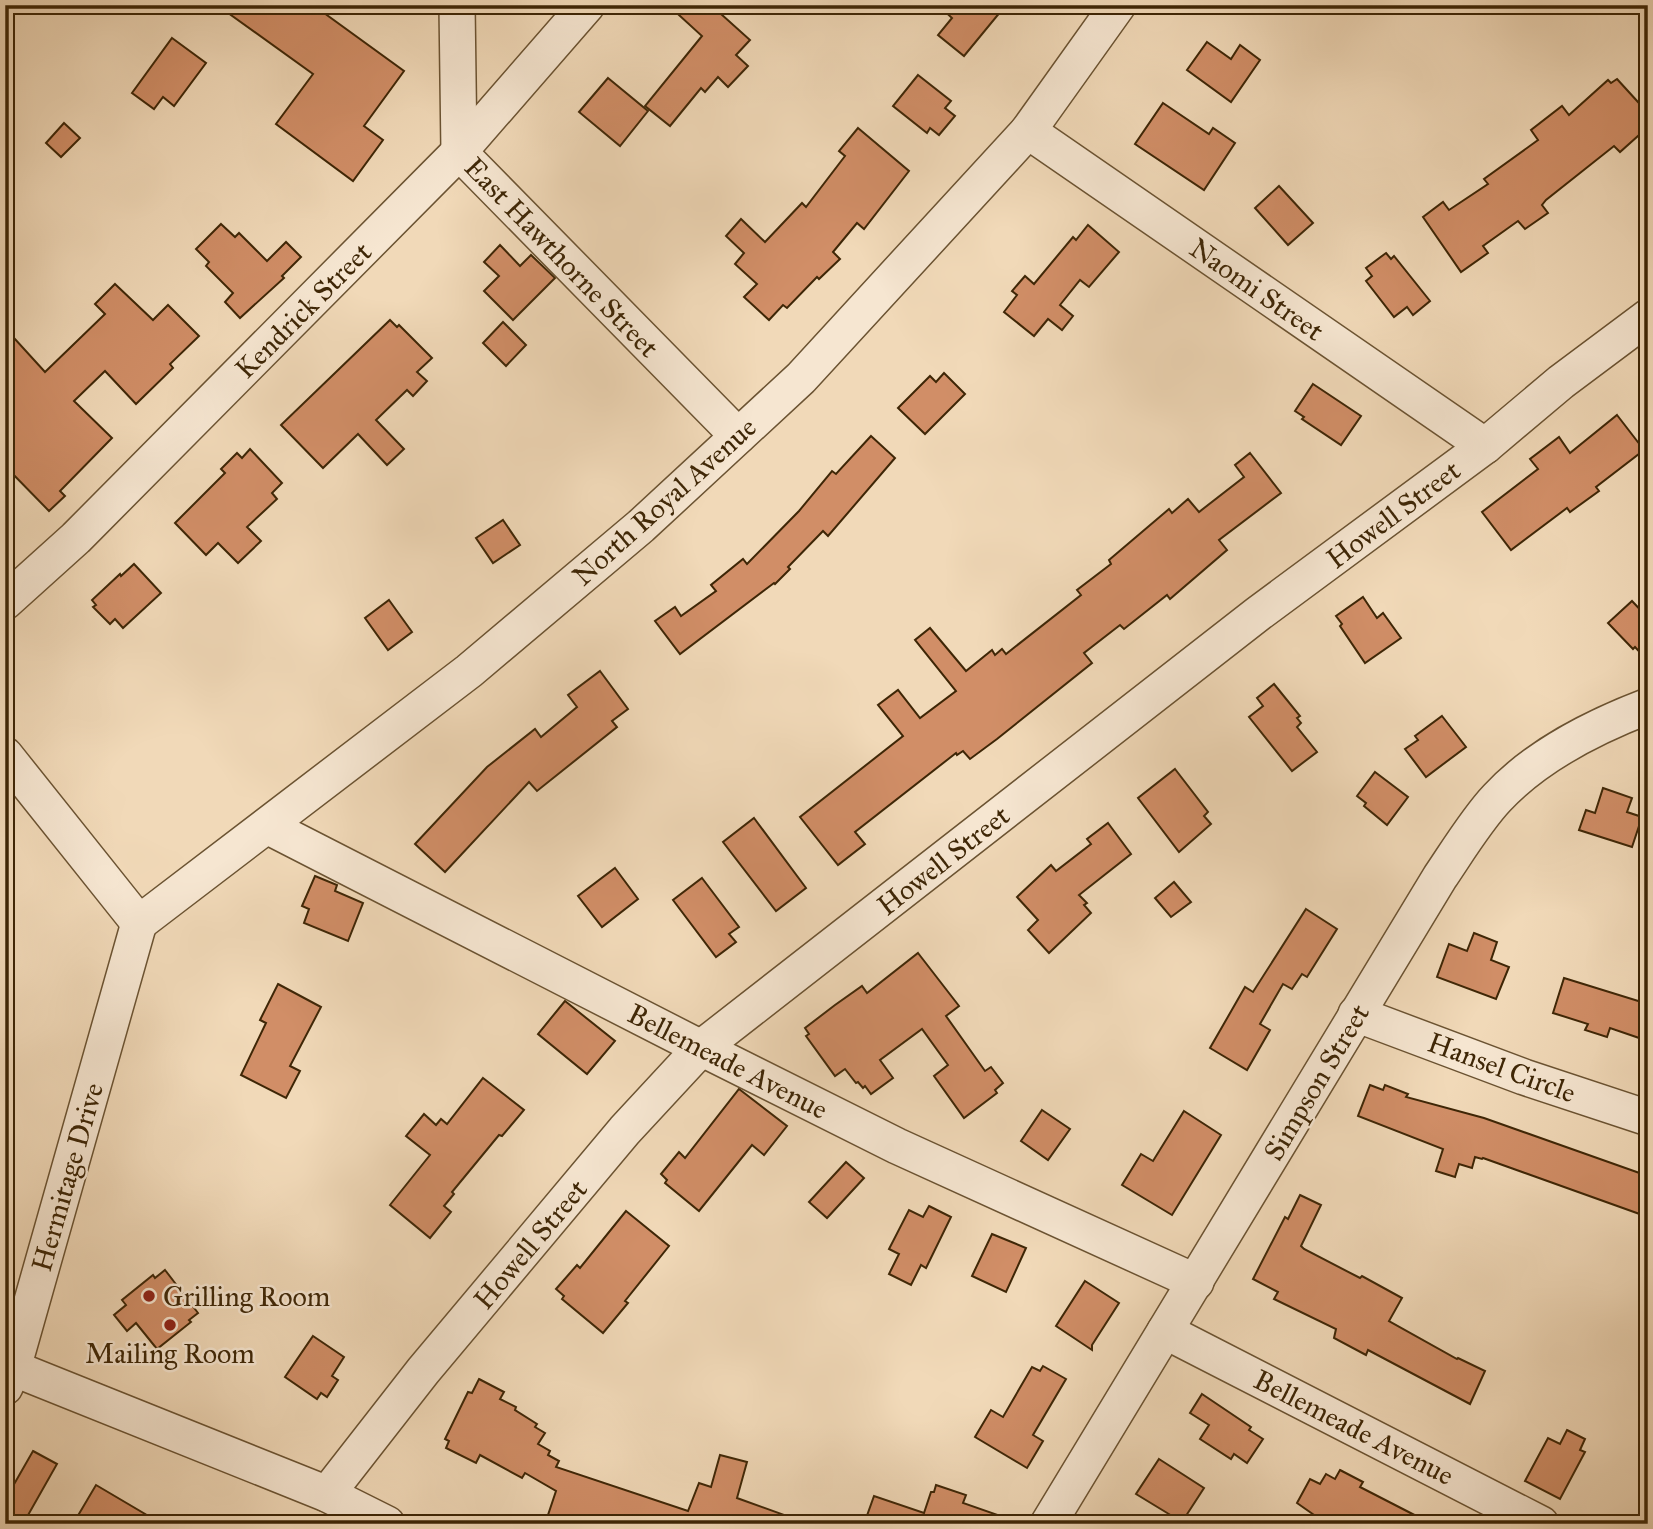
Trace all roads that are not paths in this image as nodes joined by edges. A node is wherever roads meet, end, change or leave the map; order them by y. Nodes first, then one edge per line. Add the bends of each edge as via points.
1 (457, 5) edge
2 (587, 5) edge
3 (1118, 5) edge
4 (1028, 131) junction
5 (459, 152) junction
6 (1648, 317) edge
7 (738, 436) junction
8 (1485, 446) junction
9 (5, 602) edge
10 (1648, 706) edge
11 (1614, 719) junction
12 (1648, 731) edge
13 (5, 755) edge
14 (267, 826) junction
15 (139, 923) junction
16 (1356, 1014) junction
17 (701, 1048) junction
18 (1648, 1118) edge
19 (1196, 1282) junction
20 (34, 1293) junction
21 (5, 1315) edge
22 (1165, 1331) junction
23 (8, 1373) edge
24 (327, 1494) junction
25 (387, 1524) edge
26 (1048, 1524) edge
27 (1541, 1524) edge

1 - 5 street, East Hawthorne Street
2 - 5 street, Kendrick Street
3 - 4 street, North Royal Avenue
4 - 7 street, North Royal Avenue via 801,378
4 - 8 street, Naomi Street
5 - 7 street, East Hawthorne Street
5 - 9 street, Kendrick Street via 76,538
6 - 8 street, Howell Street
7 - 14 street, North Royal Avenue via 641,526 469,671
8 - 17 street, Howell Street via 1259,614
10 - 11 street, Simpson Street
11 - 12 street
11 - 16 street, Simpson Street via 1548,755 1496,798 1440,877
13 - 15 street
14 - 15 street, North Royal Avenue
14 - 17 street, Bellemeade Avenue
15 - 20 street, Hermitage Drive
16 - 18 street, Hansel Circle
16 - 19 street, Simpson Street
17 - 19 street, Bellemeade Avenue via 897,1146
17 - 24 street, Howell Street via 625,1130 423,1371
19 - 22 street, Simpson Street
20 - 21 street
20 - 23 street, Hermitage Drive
22 - 26 street, Simpson Street
22 - 27 street, Bellemeade Avenue
23 - 24 street, Hermitage Drive
24 - 25 street, Hermitage Drive

